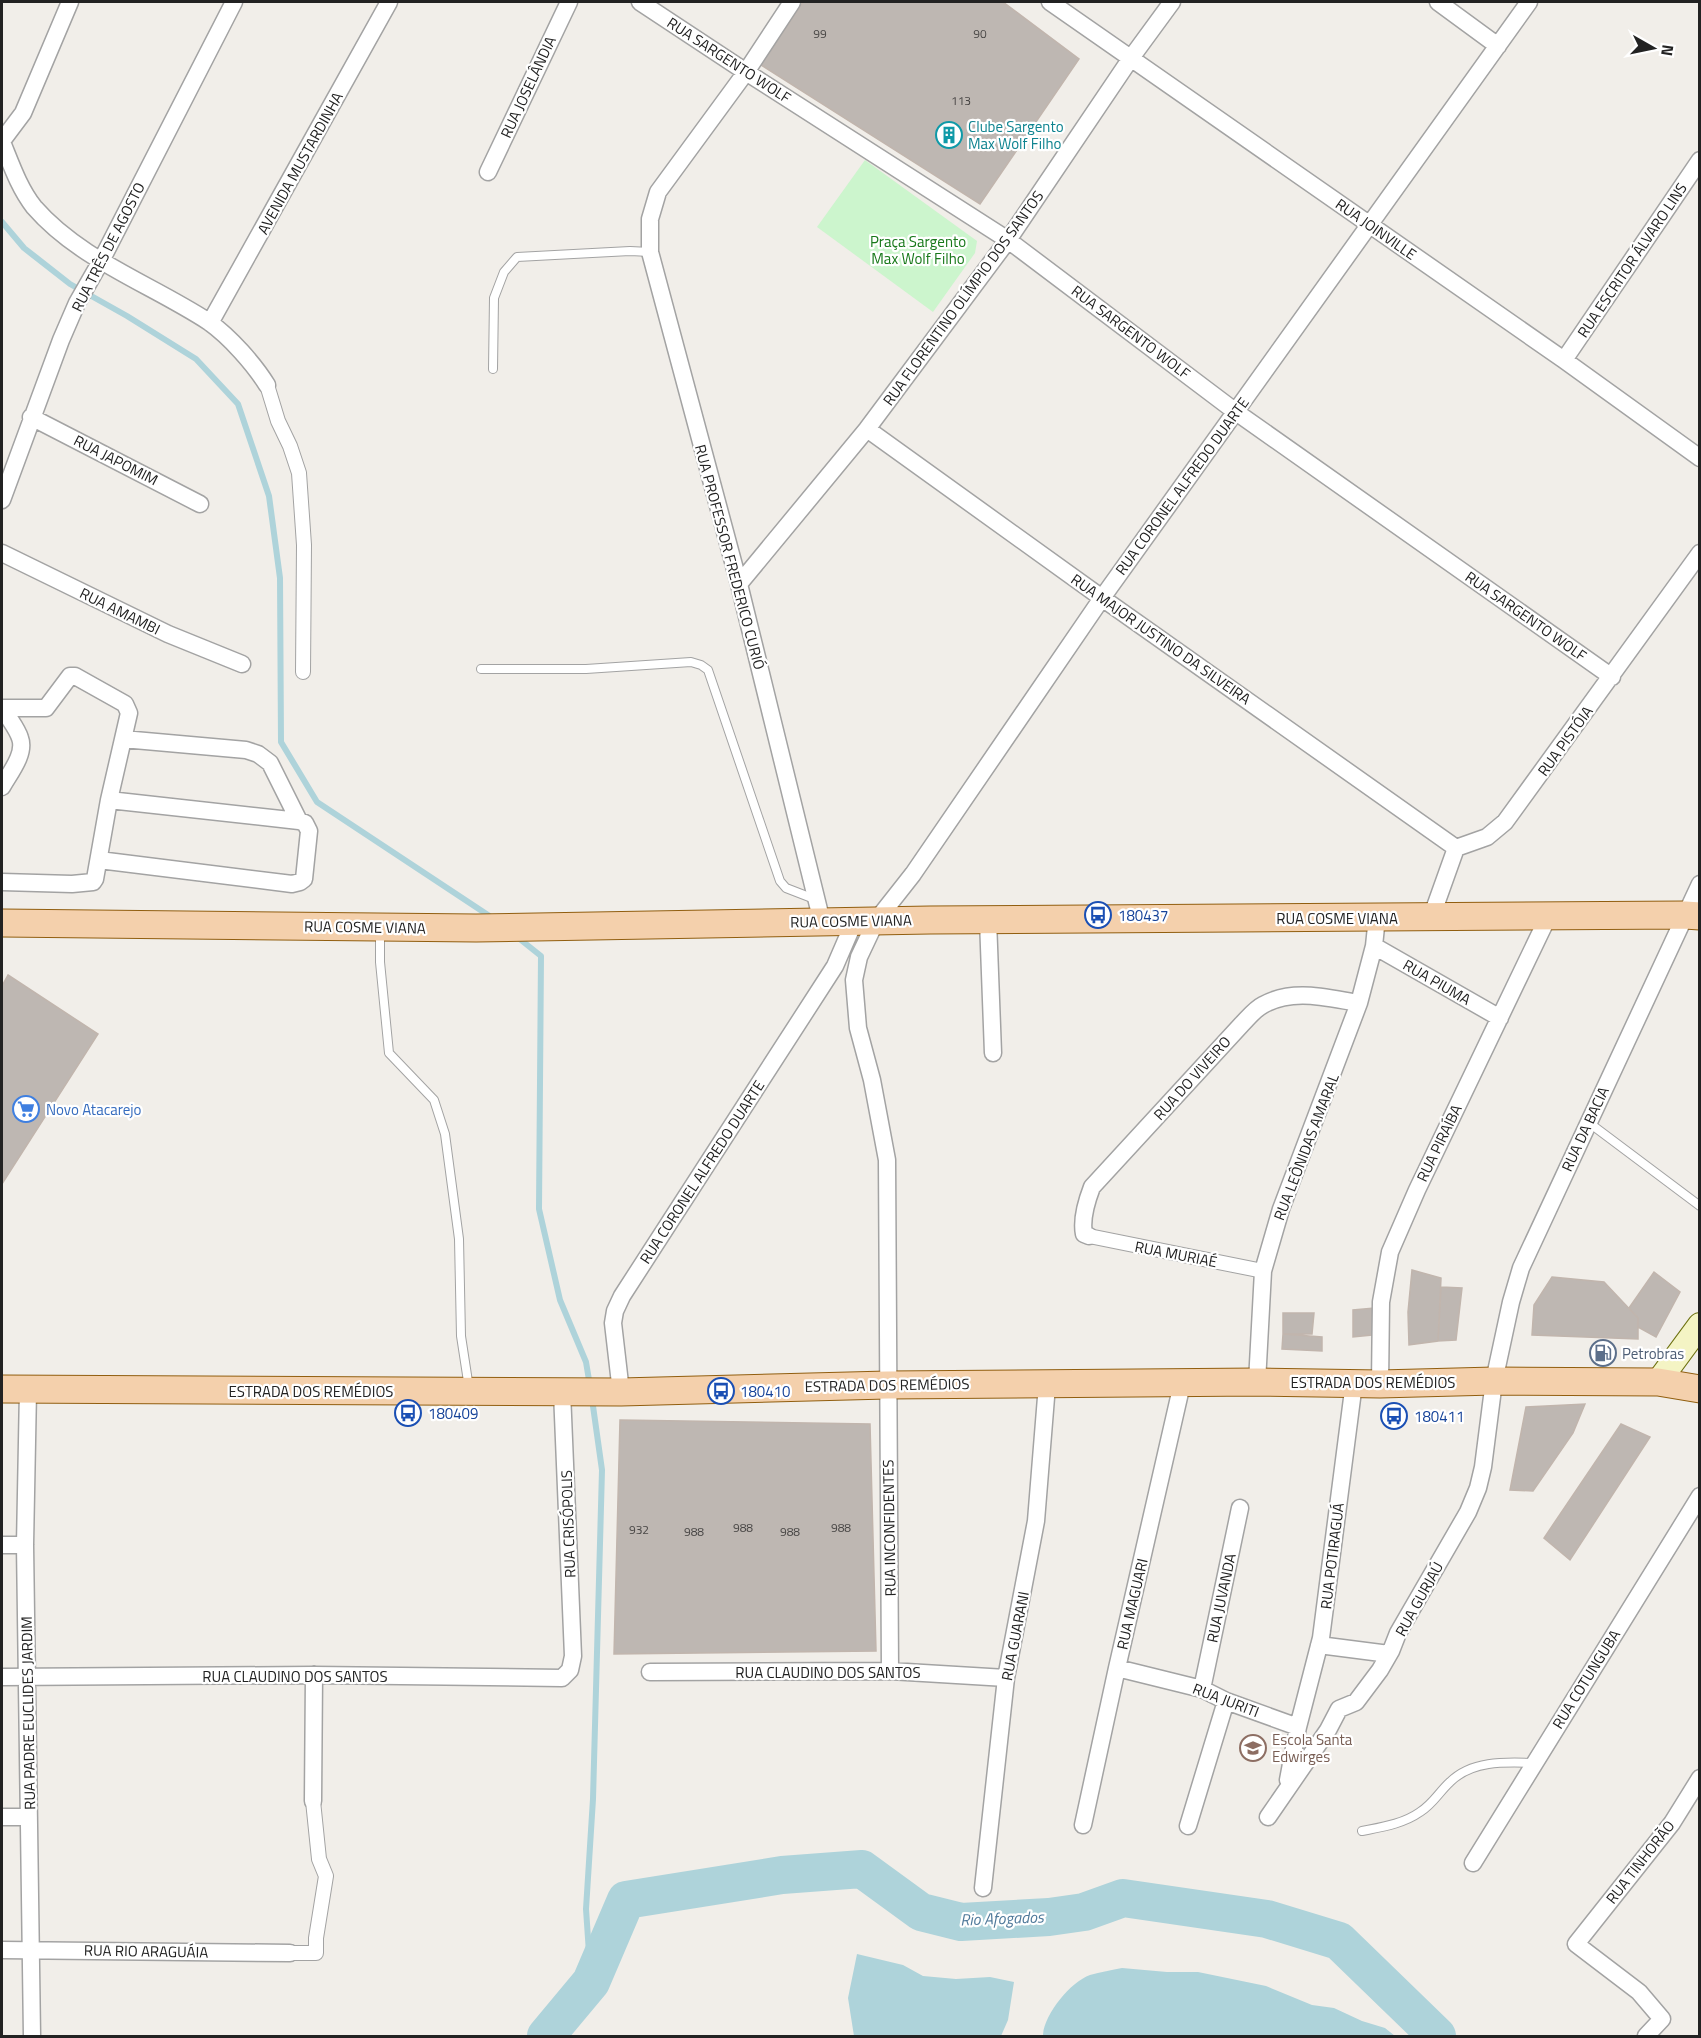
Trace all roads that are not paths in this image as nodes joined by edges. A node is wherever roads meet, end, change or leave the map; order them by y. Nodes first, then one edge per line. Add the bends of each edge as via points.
1 (70, 2) edge
2 (234, 2) edge
3 (389, 2) edge
4 (569, 2) edge
5 (640, 2) edge
6 (792, 2) edge
7 (1050, 2) edge
8 (1172, 2) edge
9 (1438, 2) edge
10 (1529, 2) edge
11 (1498, 46) junction
12 (1131, 58) junction
13 (746, 72) junction
14 (2, 141) edge
15 (1700, 160) edge
16 (488, 172) dead end
17 (1369, 225) junction
18 (1008, 240) junction
19 (650, 252) junction
20 (98, 266) junction
21 (210, 323) junction
22 (1564, 360) junction
23 (493, 369) dead end
24 (267, 385) joint
25 (1236, 412) junction
26 (32, 417) junction
27 (867, 429) junction
28 (1700, 458) edge
29 (2, 500) edge
30 (200, 504) dead end
31 (2, 553) edge
32 (1700, 553) edge
33 (739, 584) junction
34 (1102, 598) junction
35 (242, 664) dead end
36 (481, 669) dead end
37 (303, 672) dead end
38 (1612, 677) junction
39 (2, 708) edge
40 (123, 739) junction
41 (2, 787) edge
42 (109, 800) junction
43 (299, 821) junction
44 (1456, 848) junction
45 (99, 861) junction
46 (2, 882) edge
47 (1700, 885) edge
48 (819, 911) junction
49 (1692, 915) edge
50 (1548, 916) junction
51 (1377, 917) junction
52 (1431, 918) junction
53 (988, 920) junction
54 (865, 921) junction
55 (2, 922) edge
56 (380, 927) junction
57 (1374, 946) junction
58 (1359, 1003) junction
59 (1500, 1018) junction
60 (993, 1053) dead end
61 (1588, 1122) junction
62 (1700, 1206) edge
63 (1089, 1236) joint
64 (1263, 1271) junction
65 (1700, 1325) edge
66 (1494, 1381) junction
67 (1257, 1382) junction
68 (1658, 1382) junction
69 (1367, 1383) junction
70 (887, 1384) junction
71 (1182, 1384) junction
72 (1047, 1385) junction
73 (2, 1389) edge
74 (1700, 1389) edge
75 (28, 1390) junction
76 (469, 1392) junction
77 (565, 1392) junction
78 (613, 1392) junction
79 (1700, 1496) edge
80 (1240, 1508) dead end
81 (2, 1545) edge
82 (25, 1545) junction
83 (1319, 1645) junction
84 (1389, 1654) junction
85 (573, 1656) joint
86 (1117, 1668) junction
87 (890, 1671) junction
88 (650, 1672) dead end
89 (314, 1675) junction
90 (2, 1677) edge
91 (27, 1677) junction
92 (1006, 1678) junction
93 (1202, 1689) junction
94 (1226, 1701) junction
95 (1298, 1727) junction
96 (1535, 1763) junction
97 (1700, 1778) edge
98 (1287, 1787) junction
99 (312, 1801) joint
100 (2, 1817) edge
101 (29, 1817) junction
102 (1268, 1818) dead end
103 (1083, 1825) dead end
104 (1188, 1826) dead end
105 (1362, 1832) dead end
106 (1473, 1863) dead end
107 (983, 1888) dead end
108 (2, 1950) edge
109 (30, 1950) junction
110 (290, 1953) joint
111 (32, 2037) edge
112 (1646, 2037) edge

1 - 14 street via 23,113
2 - 20 street, RUA TRÊS DE AGOSTO
3 - 21 street, AVENIDA MUSTARDINHA
4 - 16 street, RUA JOSELÂNDIA
5 - 13 street, RUA SARGENTO WOLF
6 - 13 street
7 - 12 street, RUA JOINVILLE
8 - 12 street, RUA FLORENTINO OLÍMPIO DOS SANTOS
9 - 11 street
10 - 11 street, RUA CORONEL ALFREDO DUARTE
11 - 17 street, RUA CORONEL ALFREDO DUARTE
12 - 17 street, RUA JOINVILLE
12 - 18 street, RUA FLORENTINO OLÍMPIO DOS SANTOS
13 - 18 street, RUA SARGENTO WOLF
13 - 19 street, RUA PROFESSOR FREDERICO CURIÓ via 657,192 650,219
14 - 20 street via 18,182 33,206
15 - 22 street, RUA ESCRITOR ÁLVARO LINS
17 - 22 street, RUA JOINVILLE
17 - 25 street, RUA CORONEL ALFREDO DUARTE
18 - 25 street, RUA SARGENTO WOLF
18 - 27 street, RUA FLORENTINO OLÍMPIO DOS SANTOS
19 - 23 lane via 517,257 504,272 494,298
19 - 33 street, RUA PROFESSOR FREDERICO CURIÓ
20 - 21 street
20 - 26 street, RUA TRÊS DE AGOSTO via 78,303
21 - 24 street via 254,364
22 - 28 street, RUA JOINVILLE
24 - 37 street via 299,474 304,545
25 - 34 street, RUA CORONEL ALFREDO DUARTE
25 - 38 street, RUA SARGENTO WOLF
26 - 29 street, RUA TRÊS DE AGOSTO
26 - 30 street, RUA JAPOMIM
27 - 33 street, RUA FLORENTINO OLÍMPIO DOS SANTOS
27 - 34 street, RUA MAJOR JUSTINO DA SILVEIRA
31 - 35 street, RUA AMAMBI via 168,634
32 - 38 street, RUA PISTÓIA
33 - 48 street, RUA PROFESSOR FREDERICO CURIÓ
34 - 44 street, RUA MAJOR JUSTINO DA SILVEIRA
34 - 54 street, RUA CORONEL ALFREDO DUARTE via 913,874
36 - 48 lane via 586,669 691,662 708,670 780,881
38 - 44 street, RUA PISTÓIA via 1505,822 1487,837
39 - 40 street via 46,708 68,678 75,676 126,704 129,713
39 - 41 street via 21,738 21,753
40 - 42 street
40 - 43 street via 258,754 270,763
42 - 43 street
42 - 45 street
43 - 45 street via 309,831 304,879 292,884
44 - 52 street
45 - 46 street via 93,882
47 - 49 street, RUA DA BACIA
48 - 54 main road, RUA COSME VIANA
48 - 56 main road, RUA COSME VIANA via 523,927
49 - 50 main road, RUA COSME VIANA
49 - 61 street, RUA DA BACIA
50 - 52 main road, RUA COSME VIANA
50 - 59 street, RUA PIRAÍBA
51 - 52 main road, RUA COSME VIANA
51 - 53 main road, RUA COSME VIANA
51 - 57 street, RUA LEÔNIDAS AMARAL
53 - 54 main road, RUA COSME VIANA
53 - 60 street
54 - 70 street, RUA CORONEL ALFREDO DUARTE via 854,980 858,1028 886,1160
54 - 78 street, RUA CORONEL ALFREDO DUARTE via 622,1296 613,1323
55 - 56 main road, RUA COSME VIANA
56 - 76 lane via 389,1053 434,1100 445,1134 459,1239 460,1336
57 - 58 street, RUA LEÔNIDAS AMARAL
57 - 59 street, RUA PIUMA
58 - 63 street, RUA DO VIVEIRO via 1307,994 1280,998 1262,1006 1092,1187 1083,1228
58 - 64 street, RUA LEÔNIDAS AMARAL via 1281,1209
59 - 69 street, RUA PIRAÍBA via 1390,1252
61 - 62 lane
61 - 66 street, RUA DA BACIA via 1521,1268
63 - 64 street, RUA MURIAÉ
64 - 67 street, RUA LEÔNIDAS AMARAL
65 - 68 main road
66 - 68 main road, ESTRADA DOS REMÉDIOS
66 - 69 main road, ESTRADA DOS REMÉDIOS
66 - 84 street, RUA GURJAÚ via 1478,1488
67 - 69 main road, ESTRADA DOS REMÉDIOS
67 - 71 main road, ESTRADA DOS REMÉDIOS
68 - 74 main road, ESTRADA DOS REMÉDIOS
69 - 83 street, RUA POTIRAGUÁ
70 - 72 main road, ESTRADA DOS REMÉDIOS
70 - 78 main road, ESTRADA DOS REMÉDIOS
70 - 87 street, RUA INCONFIDENTES
71 - 72 main road, ESTRADA DOS REMÉDIOS
71 - 86 street, RUA MAGUARI
72 - 92 street, RUA GUARANI via 1036,1521
73 - 75 main road, ESTRADA DOS REMÉDIOS
75 - 76 main road, ESTRADA DOS REMÉDIOS
75 - 82 street, RUA PADRE EUCLIDES JARDIM
76 - 77 main road, ESTRADA DOS REMÉDIOS
77 - 78 main road, ESTRADA DOS REMÉDIOS
77 - 85 street, RUA CRISÓPOLIS
79 - 96 street, RUA COTUNGUBA
80 - 93 street, RUA JUVANDA
81 - 82 street
82 - 91 street, RUA PADRE EUCLIDES JARDIM
83 - 84 street
83 - 95 street, RUA POTIRAGUÁ
84 - 98 street, RUA GURJAÚ via 1356,1702 1339,1709
85 - 89 street, RUA CLAUDINO DOS SANTOS via 570,1670 562,1678
86 - 93 street, RUA JURITI
86 - 103 street, RUA MAGUARI
87 - 88 street, RUA CLAUDINO DOS SANTOS
87 - 92 street, RUA CLAUDINO DOS SANTOS
89 - 91 street, RUA CLAUDINO DOS SANTOS
89 - 99 street
90 - 91 street, RUA CLAUDINO DOS SANTOS
91 - 101 street, RUA PADRE EUCLIDES JARDIM
92 - 107 street, RUA GUARANI
93 - 94 street, RUA JURITI
94 - 95 street, RUA JURITI
94 - 104 street
95 - 98 street, RUA GURJAÚ
96 - 105 lane via 1495,1762 1470,1769 1450,1781 1420,1813
96 - 106 street, RUA COTUNGUBA
97 - 112 street, RUA TINHORÃO via 1672,1823 1576,1944 1639,1992 1662,2019
98 - 102 street, RUA GURJAÚ
99 - 110 street via 319,1858 327,1876 316,1953
100 - 101 street
101 - 109 street, RUA PADRE EUCLIDES JARDIM
108 - 109 street, RUA RIO ARAGUÁIA
109 - 110 street, RUA RIO ARAGUÁIA
109 - 111 street, RUA PADRE EUCLIDES JARDIM

